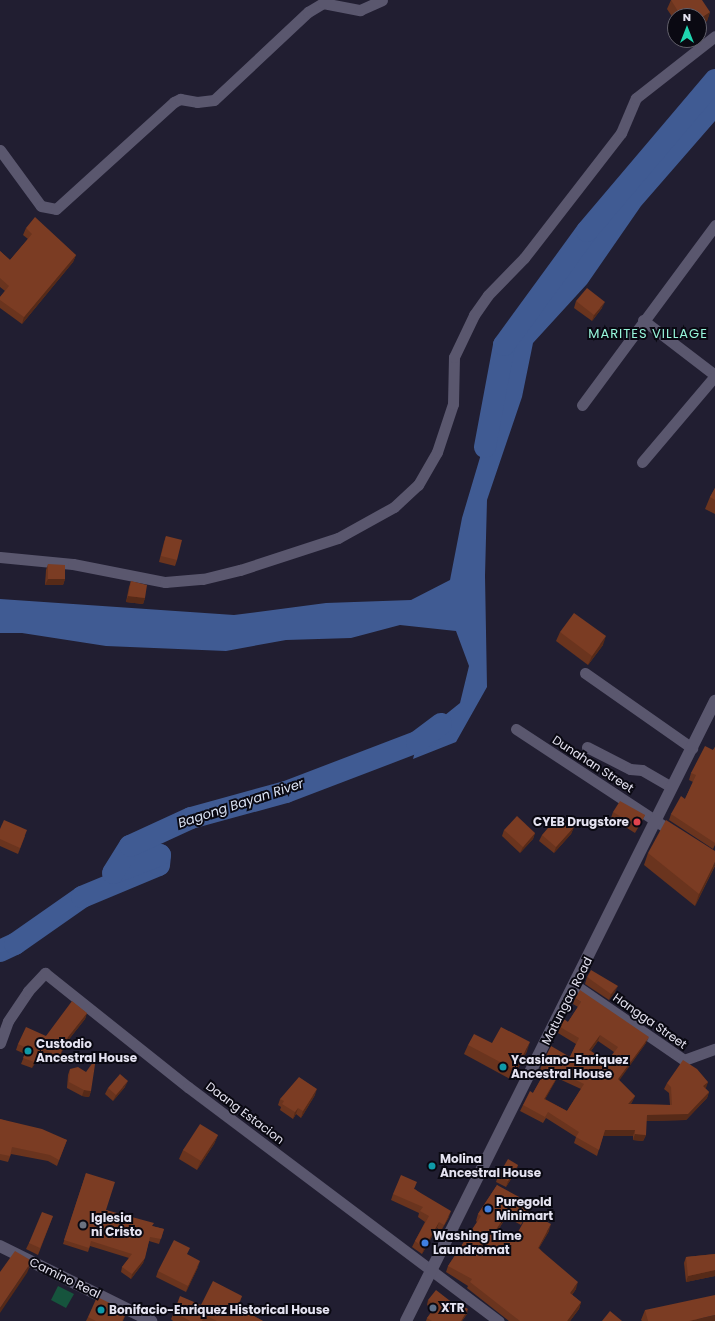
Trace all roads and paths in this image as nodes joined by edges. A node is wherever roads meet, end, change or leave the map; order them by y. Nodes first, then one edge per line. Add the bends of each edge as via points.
1 (382, 0) edge
2 (715, 36) edge
3 (0, 150) edge
4 (715, 226) edge
5 (644, 320) junction
6 (715, 376) edge
7 (582, 405) dead end
8 (642, 462) dead end
9 (0, 557) edge
10 (585, 673) dead end
11 (715, 701) edge
12 (516, 729) dead end
13 (588, 747) dead end
14 (692, 748) junction
15 (672, 787) junction
16 (656, 821) junction
17 (686, 841) edge
18 (575, 985) junction
19 (0, 1043) edge
20 (715, 1049) edge
21 (0, 1246) edge
22 (430, 1270) junction
23 (150, 1321) edge
24 (406, 1321) edge
25 (499, 1321) edge

1 - 3 street via 360,10 323,3 308,12 214,100 197,102 180,99 174,102 56,209 41,206
2 - 9 street via 636,98 621,133 524,258 488,295 474,315 454,358 453,404 437,452 418,485 394,507 338,538 240,570 203,579 165,582 73,564
4 - 5 street
5 - 6 street
5 - 7 street
6 - 8 street
10 - 14 street
11 - 14 main road, Matungao Road
12 - 16 street, Dunahan Street
13 - 15 street via 630,769 642,770
14 - 15 main road, Matungao Road
15 - 16 main road, Matungao Road
16 - 17 street, Dunahan Street
16 - 18 main road, Matungao Road
18 - 20 street, Hangga Street via 684,1060
18 - 22 main road, Matungao Road
19 - 22 street, Daang Estacion via 8,1021 28,991 46,972 188,1087
21 - 23 main road, Camino Real
22 - 24 main road, Matungao Road
22 - 25 street, Daang Estacion

